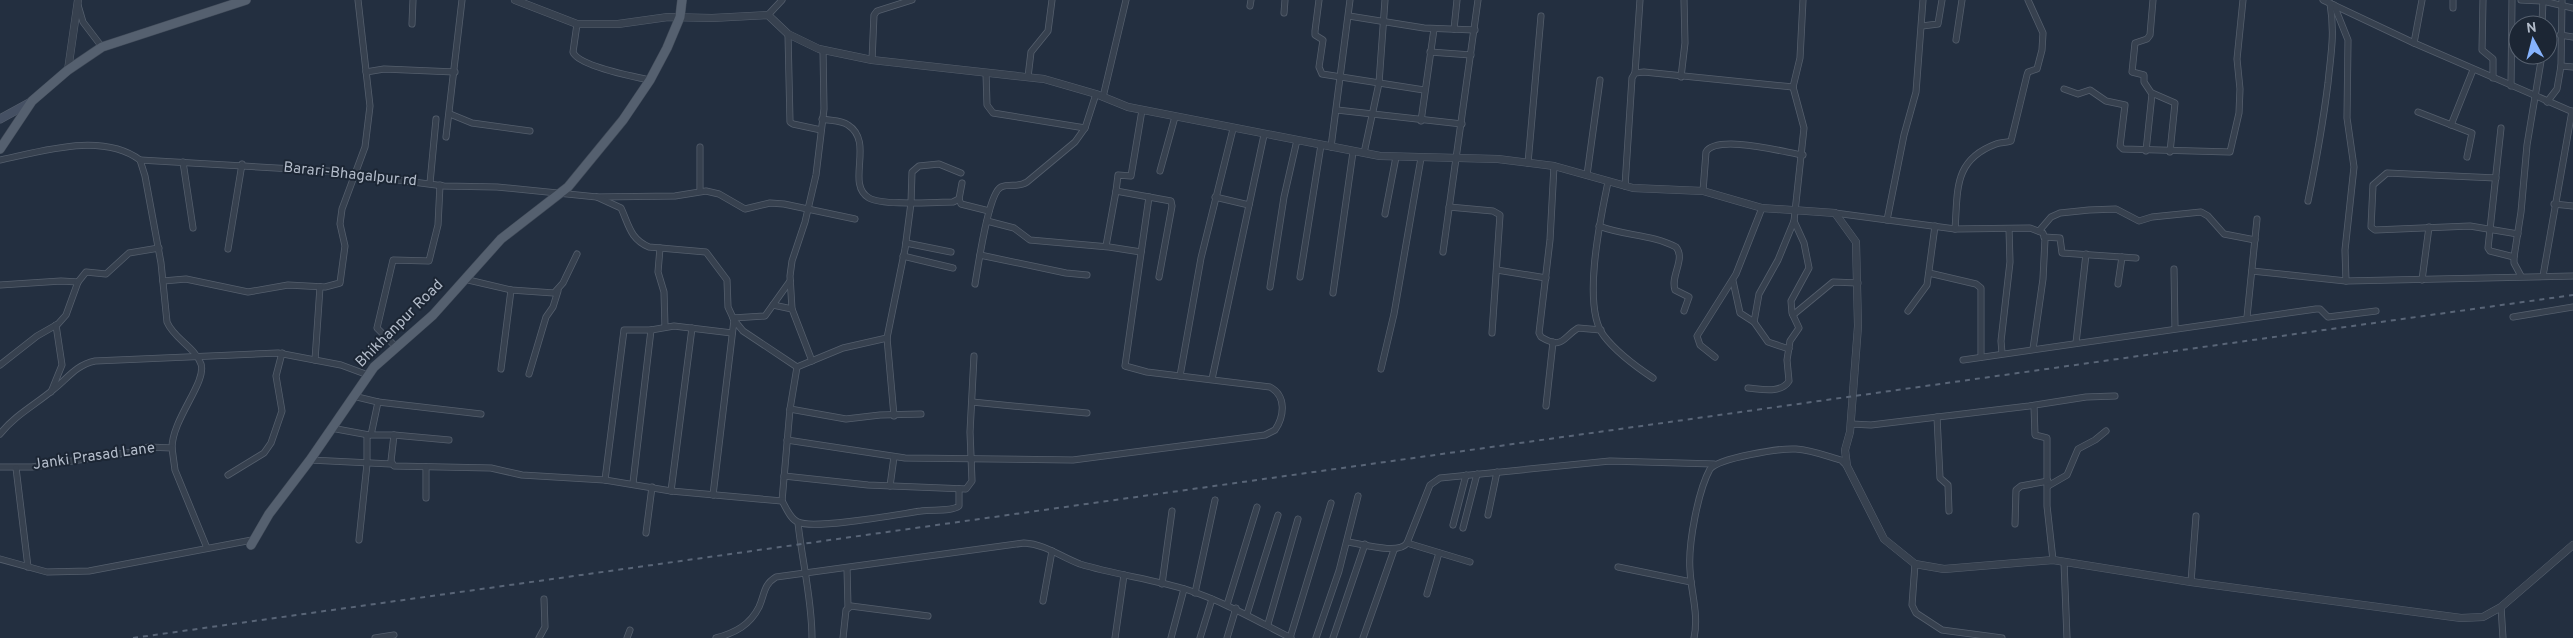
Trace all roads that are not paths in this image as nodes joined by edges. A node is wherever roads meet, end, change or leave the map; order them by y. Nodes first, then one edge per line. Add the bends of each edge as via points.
1 (246, 0) edge
2 (358, 0) edge
3 (413, 0) edge
4 (462, 0) edge
5 (514, 0) edge
6 (682, 0) edge
7 (773, 0) edge
8 (782, 0) edge
9 (912, 0) edge
10 (1052, 0) edge
11 (1126, 0) edge
12 (1285, 0) edge
13 (1320, 0) edge
14 (1350, 0) edge
15 (1385, 0) edge
16 (1457, 0) edge
17 (1478, 0) edge
18 (1640, 0) edge
19 (1684, 0) edge
20 (1803, 0) edge
21 (1924, 0) edge
22 (1942, 0) edge
23 (1962, 0) edge
24 (2028, 0) edge
25 (2153, 0) edge
26 (2243, 0) edge
27 (2323, 0) edge
28 (2422, 0) edge
29 (2453, 0) edge
30 (2483, 0) edge
31 (2512, 0) edge
32 (2521, 0) edge
33 (78, 1) edge
34 (2543, 1) edge
35 (2561, 3) edge
36 (2332, 4) junction
37 (2453, 8) dead end
38 (2573, 8) edge
39 (771, 12) junction
40 (1284, 13) dead end
41 (2542, 15) edge
42 (680, 16) junction
43 (1349, 16) junction
44 (1541, 16) dead end
45 (1382, 23) junction
46 (412, 24) dead end
47 (577, 24) junction
48 (1922, 26) junction
49 (1434, 29) junction
50 (1454, 29) junction
51 (1475, 30) junction
52 (788, 34) junction
53 (2560, 35) junction
54 (2573, 37) edge
55 (1956, 40) dead end
56 (2414, 43) junction
57 (102, 47) junction
58 (821, 50) junction
59 (1430, 52) junction
60 (1471, 55) junction
61 (872, 60) junction
62 (2540, 65) edge
63 (2561, 66) junction
64 (2573, 67) edge
65 (68, 70) junction
66 (2474, 70) junction
67 (366, 72) junction
68 (455, 72) junction
69 (986, 73) junction
70 (1635, 73) junction
71 (1028, 77) junction
72 (1342, 77) junction
73 (1681, 77) junction
74 (2493, 78) junction
75 (650, 80) junction
76 (1600, 80) dead end
77 (1380, 83) junction
78 (2511, 86) junction
79 (1792, 87) junction
80 (2064, 89) dead end
81 (1424, 90) junction
82 (2152, 93) junction
83 (1099, 96) junction
84 (2535, 96) junction
85 (32, 101) junction
86 (2547, 102) junction
87 (1142, 110) junction
88 (1337, 110) junction
89 (2572, 111) edge
90 (2418, 112) dead end
91 (450, 114) junction
92 (1374, 116) junction
93 (1175, 117) junction
94 (0, 119) edge
95 (436, 119) dead end
96 (822, 120) junction
97 (1421, 121) junction
98 (1462, 124) junction
99 (2452, 125) junction
100 (1085, 128) junction
101 (2501, 128) dead end
102 (1233, 129) junction
103 (821, 130) junction
104 (530, 131) dead end
105 (1264, 135) junction
106 (446, 137) dead end
107 (1297, 140) junction
108 (1320, 145) junction
109 (700, 147) dead end
110 (1332, 147) junction
111 (0, 149) edge
112 (2146, 151) junction
113 (1353, 152) junction
114 (2170, 152) junction
115 (1364, 153) junction
116 (1803, 155) junction
117 (1396, 157) junction
118 (2466, 157) dead end
119 (1421, 158) junction
120 (0, 160) edge
121 (140, 160) junction
122 (1454, 160) junction
123 (183, 162) junction
124 (1528, 163) junction
125 (242, 164) junction
126 (1554, 166) junction
127 (1160, 171) dead end
128 (962, 173) dead end
129 (354, 174) junction
130 (1587, 175) junction
131 (2496, 178) junction
132 (1608, 182) junction
133 (962, 183) dead end
134 (430, 184) junction
135 (440, 185) junction
136 (1624, 186) junction
137 (700, 191) junction
138 (1116, 191) junction
139 (1703, 191) junction
140 (560, 194) junction
141 (597, 197) junction
142 (1149, 197) junction
143 (1215, 197) junction
144 (959, 199) junction
145 (2308, 201) dead end
146 (911, 202) junction
147 (2554, 204) junction
148 (1249, 205) junction
149 (2573, 206) edge
150 (1449, 207) junction
151 (1762, 208) junction
152 (808, 209) junction
153 (989, 211) junction
154 (1835, 213) junction
155 (1385, 214) dead end
156 (1795, 215) junction
157 (855, 218) dead end
158 (2257, 219) dead end
159 (1887, 220) junction
160 (987, 221) junction
161 (1599, 226) junction
162 (1935, 226) junction
163 (2429, 227) junction
164 (193, 228) dead end
165 (1955, 229) junction
166 (2009, 229) junction
167 (2490, 230) junction
168 (2039, 231) junction
169 (2518, 234) junction
170 (2044, 237) junction
171 (2255, 240) junction
172 (906, 243) junction
173 (1106, 246) junction
174 (159, 248) junction
175 (660, 248) junction
176 (228, 249) dead end
177 (951, 252) dead end
178 (1141, 252) junction
179 (1443, 252) dead end
180 (576, 254) dead end
181 (2086, 254) junction
182 (980, 255) junction
183 (904, 256) junction
184 (2122, 257) junction
185 (2514, 257) junction
186 (2136, 258) dead end
187 (953, 268) dead end
188 (2174, 269) dead end
189 (1497, 270) junction
190 (2252, 271) junction
191 (1929, 273) junction
192 (1086, 275) dead end
193 (2521, 276) junction
194 (2543, 276) junction
195 (2573, 276) edge
196 (1159, 277) dead end
197 (1300, 277) dead end
198 (1546, 278) junction
199 (464, 279) junction
200 (790, 280) junction
201 (1733, 280) junction
202 (2422, 280) junction
203 (163, 281) junction
204 (2346, 281) junction
205 (78, 282) junction
206 (1858, 283) junction
207 (976, 284) dead end
208 (2118, 284) dead end
209 (0, 285) edge
210 (320, 287) junction
211 (1270, 287) dead end
212 (511, 290) junction
213 (558, 291) junction
214 (1333, 293) dead end
215 (773, 305) junction
216 (2573, 307) edge
217 (792, 309) junction
218 (1684, 311) dead end
219 (2376, 311) dead end
220 (1908, 312) dead end
221 (1793, 315) junction
222 (2248, 317) junction
223 (2513, 317) dead end
224 (733, 319) junction
225 (1754, 322) junction
226 (56, 325) junction
227 (665, 327) junction
228 (692, 328) junction
229 (2175, 328) junction
230 (651, 330) junction
231 (1601, 330) junction
232 (1492, 333) dead end
233 (732, 334) junction
234 (887, 338) junction
235 (1553, 342) junction
236 (2076, 343) junction
237 (396, 347) junction
238 (1788, 349) junction
239 (2033, 349) junction
240 (282, 353) junction
241 (2002, 353) junction
242 (974, 356) dead end
243 (198, 357) junction
244 (1715, 357) dead end
245 (1981, 357) junction
246 (315, 360) junction
247 (1963, 360) dead end
248 (812, 361) junction
249 (0, 365) edge
250 (797, 367) junction
251 (501, 369) dead end
252 (1381, 370) dead end
253 (529, 374) dead end
254 (368, 375) junction
255 (1180, 376) junction
256 (1653, 378) dead end
257 (1212, 380) junction
258 (1748, 388) dead end
259 (51, 392) junction
260 (353, 396) junction
261 (2115, 396) dead end
262 (378, 402) junction
263 (972, 402) junction
264 (1546, 406) dead end
265 (2034, 406) junction
266 (790, 409) junction
267 (1087, 413) dead end
268 (481, 414) dead end
269 (921, 414) dead end
270 (894, 416) junction
271 (1937, 417) junction
272 (1851, 424) junction
273 (331, 428) junction
274 (2106, 431) dead end
275 (0, 434) edge
276 (369, 435) junction
277 (394, 435) junction
278 (449, 440) dead end
279 (787, 440) junction
280 (172, 448) junction
281 (894, 456) junction
282 (971, 459) junction
283 (310, 460) junction
284 (367, 464) junction
285 (391, 464) junction
286 (1714, 464) junction
287 (1847, 466) junction
288 (0, 467) edge
289 (426, 467) junction
290 (16, 468) junction
291 (1497, 472) junction
292 (1477, 474) junction
293 (228, 475) dead end
294 (1466, 475) junction
295 (784, 476) junction
296 (604, 480) junction
297 (633, 483) junction
298 (2048, 483) junction
299 (890, 486) junction
300 (652, 487) junction
301 (959, 489) junction
302 (671, 491) junction
303 (713, 495) junction
304 (1358, 496) dead end
305 (426, 498) dead end
306 (782, 500) junction
307 (1215, 500) dead end
308 (1332, 503) dead end
309 (1257, 507) dead end
310 (1172, 511) dead end
311 (1949, 511) dead end
312 (1278, 515) dead end
313 (1488, 515) dead end
314 (2196, 516) dead end
315 (1298, 519) dead end
316 (798, 523) junction
317 (2015, 524) dead end
318 (1453, 525) dead end
319 (1463, 528) dead end
320 (646, 533) dead end
321 (359, 540) dead end
322 (252, 542) joint
323 (1348, 542) junction
324 (1407, 543) junction
325 (1366, 544) junction
326 (2573, 544) edge
327 (207, 548) junction
328 (1394, 550) junction
329 (1052, 551) junction
330 (1439, 553) junction
331 (0, 559) edge
332 (2053, 560) junction
333 (1470, 562) dead end
334 (2064, 562) junction
335 (1915, 564) junction
336 (28, 568) junction
337 (847, 568) junction
338 (1618, 568) dead end
339 (803, 572) junction
340 (1124, 575) junction
341 (1691, 582) junction
342 (2191, 582) junction
343 (1162, 584) junction
344 (1184, 589) junction
345 (1195, 593) junction
346 (1427, 594) dead end
347 (1212, 599) junction
348 (544, 600) dead end
349 (1043, 601) dead end
350 (1227, 605) junction
351 (848, 607) junction
352 (2501, 607) junction
353 (1236, 608) junction
354 (1247, 614) junction
355 (928, 616) dead end
356 (1268, 624) junction
357 (630, 630) dead end
358 (737, 635) edge
359 (394, 636) dead end
360 (375, 638) edge
361 (539, 638) edge
362 (627, 638) edge
363 (716, 638) edge
364 (812, 638) edge
365 (843, 638) edge
366 (1115, 638) edge
367 (1171, 638) edge
368 (1200, 638) edge
369 (1227, 638) edge
370 (1290, 638) edge
371 (1316, 638) edge
372 (1333, 638) edge
373 (1363, 638) edge
374 (1694, 638) edge
375 (2002, 638) edge
376 (2067, 638) edge
377 (2503, 638) edge

1 - 57 main road
2 - 67 street
3 - 46 street
4 - 68 street
5 - 47 street
6 - 42 main road, Bhikhanpur Road
7 - 39 street
8 - 39 street
9 - 61 street via 877,11
10 - 71 street via 1048,32 1032,52
11 - 83 street
12 - 40 street
13 - 72 street via 1315,31 1323,42 1319,70 1322,74
14 - 43 street
15 - 45 street
16 - 50 street
17 - 51 street
18 - 70 street
19 - 73 street via 1685,43
20 - 79 street via 1800,58
21 - 48 street
22 - 48 street via 1938,24
23 - 55 street
24 - 165 street via 2044,33 2037,69 2027,75 2011,141 1988,148 1964,166 1958,189
25 - 82 street via 2150,35 2148,39 2135,43 2132,60 2132,72 2143,74
26 - 114 street via 2236,59 2239,113 2232,151 2227,154
27 - 36 street
28 - 56 street
29 - 37 street
30 - 74 street via 2482,50 2493,58
31 - 78 street
32 - 34 street
33 - 57 street via 84,22
33 - 65 street
34 - 35 street
34 - 41 street
35 - 38 street
35 - 53 street
36 - 56 street
36 - 145 street via 2334,30 2324,125
36 - 204 street via 2348,40 2347,118 2354,167 2345,250
39 - 42 street via 712,18
39 - 52 street
42 - 47 street via 618,24
42 - 75 main road, Bhikhanpur Road
43 - 45 street
43 - 72 street
44 - 124 street
45 - 49 street
45 - 77 street
47 - 75 street via 573,52 579,59
48 - 159 street via 1916,92 1905,128
49 - 50 street
49 - 59 street
50 - 51 street
51 - 60 street
52 - 58 street
52 - 103 street via 790,122
53 - 54 street
53 - 63 street
56 - 66 street
57 - 65 main road
58 - 61 street
58 - 96 street
59 - 60 street
59 - 81 street
60 - 98 street
61 - 69 street
62 - 84 street
63 - 64 street
63 - 86 street via 2557,88
65 - 85 main road
66 - 74 street
66 - 99 street
67 - 68 street via 384,69
67 - 129 street via 369,129
68 - 91 street
69 - 71 street
69 - 100 street via 987,105 993,113
70 - 73 street
70 - 136 street via 1632,78
71 - 83 street
72 - 77 street
72 - 88 street
73 - 79 street
74 - 78 street
75 - 140 main road, Bhikhanpur Road via 623,120
76 - 130 street
77 - 81 street
77 - 92 street
78 - 84 street
79 - 116 street via 1804,128
80 - 112 street via 2078,94 2090,90 2106,101 2124,104 2121,148
81 - 97 street
82 - 112 street
82 - 114 street via 2175,103
83 - 87 street
83 - 100 street
84 - 86 street
84 - 169 street
85 - 94 main road
85 - 111 main road
86 - 89 street
87 - 93 street
87 - 138 street via 1131,176 1118,175
88 - 92 street
88 - 110 street
89 - 147 street
90 - 99 street
91 - 104 street via 472,123
91 - 106 street
92 - 97 street
92 - 115 street
93 - 102 street
93 - 127 street
95 - 134 street
96 - 103 street
96 - 146 street via 847,124 856,133 861,151 859,184 863,194 876,201
97 - 98 street
98 - 122 street
99 - 118 street via 2472,134
100 - 153 street via 1075,142 1028,182 1000,187
101 - 131 street
102 - 105 street
102 - 143 street
103 - 152 street
105 - 107 street
105 - 148 street
107 - 108 street
107 - 211 street
108 - 110 street
108 - 197 street
109 - 137 street
110 - 113 street
112 - 114 street
113 - 115 street
113 - 214 street
115 - 117 street
116 - 139 street via 1732,144 1714,146 1706,152
116 - 156 street
117 - 119 street
117 - 155 street
119 - 122 street
119 - 252 street
120 - 121 street via 50,150 99,147 119,148
121 - 123 street, Barari-Bhagalpur rd
121 - 174 street
122 - 124 street via 1498,159
122 - 150 street
123 - 125 street, Barari-Bhagalpur rd
123 - 164 street
124 - 126 street
125 - 129 street, Barari-Bhagalpur rd
125 - 176 street
126 - 130 street
126 - 198 street
128 - 146 street via 943,165 915,167
129 - 134 street, Barari-Bhagalpur rd
129 - 210 street via 340,219 345,246 342,278 335,285
130 - 132 street
131 - 163 street via 2389,173 2374,182 2370,216 2372,229
131 - 167 street
132 - 136 street
132 - 161 street
133 - 144 street
134 - 135 street, Barari-Bhagalpur rd
135 - 140 street, Barari-Bhagalpur rd
135 - 237 street via 438,225 428,261 393,260 376,328
136 - 139 street
137 - 141 street via 675,196
137 - 152 street via 719,194 745,209 774,203
138 - 142 street
138 - 173 street
139 - 151 street
140 - 141 street, Barari-Bhagalpur rd
140 - 199 main road, Bhikhanpur Road via 501,239
141 - 175 street via 621,208 627,226 641,244
142 - 178 street
142 - 196 street via 1172,203
143 - 148 street
143 - 255 street
144 - 146 street via 953,202
144 - 153 street via 963,206
146 - 172 street
147 - 149 street
147 - 194 street
148 - 257 street
150 - 179 street
150 - 189 street via 1493,211 1500,215
151 - 156 street
151 - 201 street
152 - 157 street
152 - 200 street via 794,250
153 - 160 street
154 - 156 street
154 - 159 street
154 - 206 street via 1856,242
156 - 221 street via 1809,268 1792,295
156 - 225 street via 1778,260 1759,294
158 - 171 street
159 - 162 street
160 - 173 street via 1014,228 1030,240
160 - 182 street
161 - 218 street via 1676,247 1679,258 1674,285 1675,290 1689,297
161 - 231 street via 1594,301
162 - 165 street
162 - 191 street
163 - 167 street via 2470,226
163 - 202 street
165 - 166 street
166 - 168 street
166 - 241 street via 2010,262
167 - 169 street
167 - 185 street via 2489,250
168 - 170 street
168 - 171 street via 2051,218 2066,212 2116,210 2139,221 2201,212 2224,234
169 - 185 street
170 - 181 street via 2060,238 2062,254
170 - 239 street via 2043,279
171 - 190 street
172 - 177 street
172 - 183 street
173 - 178 street
174 - 203 street
174 - 205 street via 129,254 109,273 86,272
175 - 224 street via 700,250 711,257 727,280 727,300
175 - 227 street via 658,272 664,292
178 - 255 street via 1124,364 1128,368
180 - 213 street
181 - 184 street
181 - 236 street
182 - 192 street
182 - 207 street
183 - 187 street
183 - 234 street
184 - 186 street
184 - 208 street
185 - 193 street
188 - 229 street
189 - 198 street
189 - 232 street
190 - 204 street
190 - 222 street
191 - 220 street via 1927,285
191 - 245 street via 1981,288
193 - 194 street
193 - 202 street
194 - 195 street
198 - 235 street via 1539,333
199 - 212 street
199 - 237 main road, Bhikhanpur Road via 433,315
200 - 215 street
200 - 217 street
201 - 225 street via 1738,310 1743,317
201 - 244 street via 1697,336 1700,345
202 - 204 street
203 - 210 street via 186,278 248,292 288,285
203 - 243 street via 170,328
205 - 209 street
205 - 226 street via 66,315
206 - 221 street via 1833,282
206 - 272 street
210 - 246 street
212 - 213 street via 550,294
212 - 251 street
213 - 253 street via 546,317
215 - 217 street
215 - 224 street via 765,316
216 - 223 street
217 - 248 street
219 - 222 street via 2328,317 2316,309
221 - 238 street via 1799,328
222 - 229 street
224 - 233 street
224 - 250 street via 743,331
225 - 238 street via 1768,342
226 - 249 street
226 - 259 street via 62,365
227 - 228 street
227 - 230 street
228 - 233 street
228 - 302 street
229 - 236 street
230 - 296 street via 630,328 624,331
230 - 297 street
231 - 235 street via 1578,328 1566,341
231 - 256 street via 1625,357
233 - 303 street
234 - 248 street via 843,348
234 - 270 street
235 - 264 street
236 - 239 street
237 - 254 main road, Bhikhanpur Road
238 - 258 street via 1788,384 1775,389
239 - 241 street
240 - 243 street
240 - 246 street
240 - 293 street via 276,376 282,412 271,443 264,453
241 - 245 street
242 - 263 street
243 - 259 street via 89,362 75,369
243 - 280 street via 202,369 200,379 178,420
245 - 247 street
246 - 254 street
248 - 250 street
250 - 266 street
254 - 260 main road, Bhikhanpur Road
255 - 257 street
257 - 282 street via 1275,390 1283,410 1275,430 1265,435 1073,460
259 - 275 street via 9,423
260 - 262 street
260 - 273 main road, Bhikhanpur Road
261 - 265 street via 2086,397
262 - 268 street
262 - 276 street
263 - 267 street
263 - 282 street
265 - 271 street
265 - 298 street via 2035,434 2047,438
266 - 270 street via 842,419
266 - 279 street
269 - 270 street
271 - 272 street via 1871,425
271 - 311 street via 1940,478 1948,485
272 - 287 street via 1845,450
273 - 276 street
273 - 283 main road, Bhikhanpur Road
274 - 298 street via 2078,449 2067,475
276 - 277 street
276 - 284 street
277 - 278 street
277 - 285 street
279 - 281 street
279 - 295 street
280 - 290 street, Janki Prasad Lane via 148,447
280 - 327 street, Janki Prasad Lane via 175,470
281 - 282 street
281 - 299 street
282 - 301 street via 971,485
283 - 284 street
283 - 322 main road, Bhikhanpur Road
284 - 285 street
284 - 321 street
285 - 289 street
286 - 287 street via 1790,448 1841,460
286 - 291 street via 1610,461
286 - 341 street via 1707,474 1693,531
287 - 335 street via 1884,539
288 - 290 street, Janki Prasad Lane
289 - 296 street via 477,467 522,476
289 - 305 street
290 - 336 street
291 - 292 street
291 - 313 street
292 - 294 street
292 - 319 street
294 - 318 street
294 - 324 street via 1440,478 1430,485
295 - 299 street
295 - 306 street
296 - 297 street
297 - 300 street
298 - 317 street via 2021,486 2016,490
298 - 332 street
299 - 301 street
300 - 302 street
300 - 320 street
301 - 316 street via 959,506 956,508 860,521
302 - 303 street
303 - 306 street
304 - 323 street
306 - 316 street
307 - 345 street
308 - 370 street
309 - 350 street
310 - 343 street
312 - 354 street
314 - 342 street
315 - 356 street
316 - 339 street
322 - 327 street
323 - 325 street
323 - 371 street
324 - 328 street
324 - 330 street
325 - 328 street
325 - 372 street
326 - 352 street
327 - 336 street via 89,571 46,572
328 - 373 street
329 - 337 street via 1035,543 1024,543
329 - 340 street via 1079,563
329 - 349 street
330 - 333 street
330 - 346 street
331 - 336 street
332 - 334 street
332 - 335 street via 1944,569
334 - 342 street
334 - 376 street
335 - 375 street via 1912,605 1916,613 1947,631
337 - 339 street
337 - 351 street
338 - 341 street
339 - 358 street via 776,577 766,584 759,606
339 - 364 street via 812,608
340 - 343 street
340 - 366 street
341 - 374 street via 1696,613
342 - 352 street via 2461,618 2483,617
343 - 344 street
344 - 345 street
344 - 367 street
345 - 347 street
347 - 350 street
347 - 368 street
348 - 361 street via 545,627
350 - 353 street
351 - 355 street
351 - 365 street
352 - 377 street
353 - 354 street
353 - 369 street
354 - 356 street
356 - 370 street
357 - 362 street
358 - 363 street
359 - 360 street

